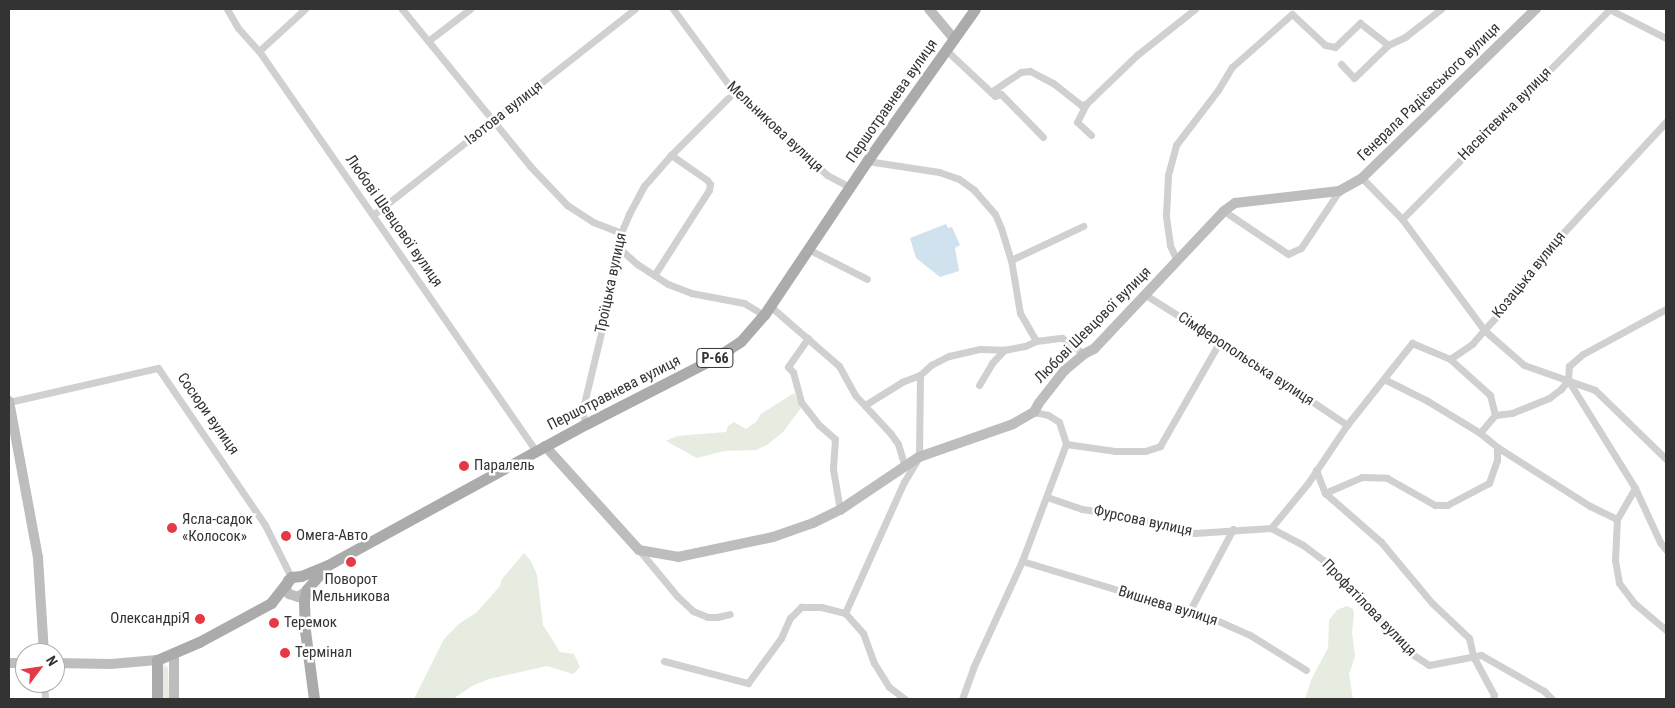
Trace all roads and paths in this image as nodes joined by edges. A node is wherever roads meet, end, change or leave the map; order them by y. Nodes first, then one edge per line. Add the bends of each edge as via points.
1 (227, 9) edge
2 (305, 9) edge
3 (402, 9) edge
4 (470, 9) edge
5 (635, 9) edge
6 (673, 9) edge
7 (929, 9) edge
8 (975, 9) edge
9 (1195, 9) edge
10 (1442, 9) edge
11 (1536, 9) edge
12 (1609, 9) edge
13 (1666, 38) edge
14 (954, 39) junction
15 (428, 41) junction
16 (1388, 45) junction
17 (946, 50) junction
18 (259, 51) junction
19 (1340, 64) dead end
20 (734, 92) junction
21 (991, 92) junction
22 (1086, 104) junction
23 (494, 121) junction
24 (1666, 122) edge
25 (1091, 135) dead end
26 (1043, 137) dead end
27 (671, 155) junction
28 (867, 161) junction
29 (1362, 178) junction
30 (850, 187) junction
31 (1339, 191) junction
32 (1224, 211) junction
33 (372, 215) junction
34 (1402, 219) junction
35 (1083, 226) dead end
36 (621, 233) junction
37 (618, 247) junction
38 (808, 249) junction
39 (1011, 260) junction
40 (1178, 261) junction
41 (655, 274) junction
42 (867, 279) dead end
43 (1144, 294) junction
44 (1666, 309) edge
45 (767, 310) junction
46 (1484, 330) junction
47 (808, 338) junction
48 (1036, 340) junction
49 (1219, 343) junction
50 (1004, 350) junction
51 (1084, 354) junction
52 (1450, 359) junction
53 (920, 375) junction
54 (1384, 379) junction
55 (1568, 380) junction
56 (979, 385) dead end
57 (11, 401) edge
58 (865, 404) junction
59 (1034, 412) junction
60 (1496, 415) junction
61 (586, 424) junction
62 (1347, 425) junction
63 (1480, 433) junction
64 (1066, 444) junction
65 (1666, 446) edge
66 (1497, 447) junction
67 (540, 448) junction
68 (1657, 450) junction
69 (919, 456) junction
70 (1666, 458) edge
71 (905, 467) junction
72 (1316, 470) junction
73 (1635, 488) junction
74 (1325, 493) junction
75 (1047, 497) junction
76 (840, 510) junction
77 (1617, 519) junction
78 (1271, 528) junction
79 (1232, 529) junction
80 (639, 550) junction
81 (1666, 550) edge
82 (1022, 561) junction
83 (328, 565) junction
84 (293, 578) junction
85 (306, 591) junction
86 (292, 596) junction
87 (271, 603) junction
88 (1189, 612) junction
89 (845, 613) junction
90 (730, 614) dead end
91 (1666, 630) edge
92 (43, 643) edge
93 (174, 654) junction
94 (1474, 656) junction
95 (157, 660) junction
96 (664, 661) dead end
97 (65, 663) edge
98 (1306, 670) dead end
99 (157, 699) edge
100 (174, 699) edge
101 (314, 699) edge
102 (905, 699) edge
103 (962, 699) edge
104 (1493, 699) edge
105 (1552, 699) edge

1 - 18 street, Любові Шевцової вулиця via 238,28
2 - 18 street
3 - 15 street
4 - 15 street
5 - 23 street, Ізотова вулиця
6 - 20 street, Мельникова вулиця
7 - 14 street
8 - 14 main road, Першотравнева вулиця / Р-66
9 - 22 street via 1137,55
10 - 16 street via 1405,37
11 - 29 street, Генерала Радієвського вулиця
12 - 13 street
12 - 34 street, Насвітевича вулиця
14 - 17 main road, Першотравнева вулиця / Р-66
15 - 23 street
16 - 19 street via 1354,78
16 - 40 street via 1360,24 1335,47 1325,44 1292,14 1232,67 1176,145 1168,175 1166,215 1170,245
17 - 21 street
17 - 28 main road, Першотравнева вулиця / Р-66
18 - 33 street, Любові Шевцової вулиця
20 - 27 street, Троїцька вулиця
20 - 30 street, Мельникова вулиця via 827,175
21 - 22 street via 1021,72 1030,71 1053,83 1081,105
21 - 26 street via 996,96 1001,94
22 - 25 street via 1078,122
23 - 33 street, Ізотова вулиця
23 - 36 street via 567,205 593,222
24 - 46 street, Козацька вулиця via 1551,246
27 - 36 street, Троїцька вулиця via 644,186
27 - 41 street via 710,184
28 - 30 main road, Першотравнева вулиця / Р-66
28 - 39 street via 940,172 959,179 974,190 995,214
29 - 31 street, Генерала Радієвського вулиця
29 - 34 street, Козацька вулиця
30 - 38 main road, Першотравнева вулиця / Р-66
31 - 32 street, Генерала Радієвського вулиця via 1235,203
31 - 32 street, Генерала Радієвського вулиця via 1301,248 1288,254
32 - 40 street, Генерала Радієвського вулиця
33 - 67 street, Любові Шевцової вулиця
34 - 46 street, Козацька вулиця
35 - 39 street
36 - 37 street, Троїцька вулиця
37 - 41 street via 637,264
37 - 61 street, Троїцька вулиця via 582,412
38 - 42 street
38 - 45 main road, Першотравнева вулиця / Р-66
39 - 48 street via 1020,313
40 - 43 street, Любові Шевцової вулиця
41 - 45 street via 683,290
43 - 49 street, Сімферопольська вулиця
43 - 51 street, Любові Шевцової вулиця via 1094,348
44 - 55 street via 1583,354 1569,366
45 - 47 street
45 - 61 main road, Першотравнева вулиця / Р-66 via 741,341 715,358
46 - 52 street via 1472,344
46 - 55 street via 1524,365
47 - 58 street via 839,366 855,395
47 - 76 street via 788,367 793,372 801,402 835,439 833,469
48 - 50 street
48 - 51 street via 1062,338
49 - 62 street, Сімферопольська вулиця
49 - 64 street via 1160,446 1145,451 1115,451
50 - 53 street via 980,349 949,356 932,364
50 - 56 street
51 - 59 street, Любові Шевцової вулиця via 1064,371
52 - 54 street via 1412,343
52 - 60 street via 1490,395
53 - 58 street
53 - 69 street
54 - 62 street
54 - 63 street
55 - 60 street via 1561,389 1538,403
55 - 68 street via 1594,390
55 - 73 street
57 - 84 street, Сосюри вулиця via 158,368 265,524
57 - 92 street via 38,558
58 - 71 street via 898,444
59 - 64 street via 1059,422
59 - 69 street, Любові Шевцової вулиця via 1013,424
60 - 63 street
61 - 67 main road, Першотравнева вулиця / Р-66
62 - 72 street
63 - 66 street
64 - 75 street
65 - 68 street
66 - 74 street via 1497,460 1489,483 1447,505 1435,505 1387,478 1362,477
66 - 77 street via 1590,506
67 - 80 street, Любові Шевцової вулиця
67 - 83 main road, Першотравнева вулиця / Р-66
68 - 70 street
69 - 71 street, Любові Шевцової вулиця
69 - 89 street
71 - 76 street, Любові Шевцової вулиця
72 - 74 street
72 - 78 street
73 - 77 street
73 - 81 street
74 - 94 street via 1381,542 1432,603 1469,638
75 - 79 street, Фурсова вулиця via 1082,509 1195,533
75 - 82 street
76 - 80 street, Любові Шевцової вулиця via 773,537 678,557
77 - 91 street via 1614,560 1619,583 1634,603
78 - 79 street, Фурсова вулиця
78 - 94 street, Профатілова вулиця via 1324,560 1412,654 1430,665
79 - 88 street
80 - 90 street, Любові Шевцової вулиця via 693,611 718,618
82 - 88 street, Вишнева вулиця
82 - 103 street
83 - 84 main road, Першотравнева вулиця / Р-66
83 - 85 main road, Першотравнева вулиця / Р-66
84 - 85 street via 306,582
84 - 86 street via 286,589
84 - 87 main road
85 - 86 street via 298,597
85 - 101 main road via 305,631
86 - 87 street
87 - 93 main road
88 - 98 street, Вишнева вулиця via 1250,635
89 - 96 street via 821,607 801,607 790,618 781,638 748,683
89 - 102 street via 863,633 874,663 889,687
93 - 95 main road
93 - 100 street
94 - 104 street via 1494,695
94 - 105 street, Профатілова вулиця via 1481,655 1518,675
95 - 97 street
95 - 99 main road

